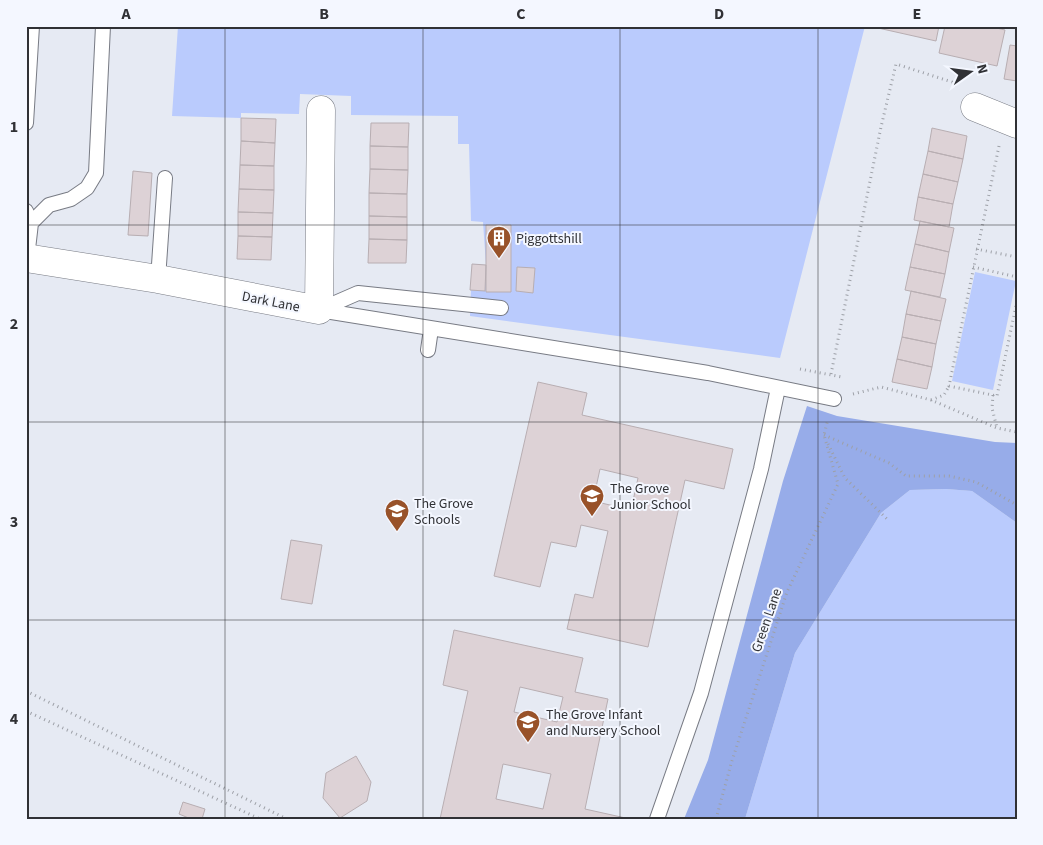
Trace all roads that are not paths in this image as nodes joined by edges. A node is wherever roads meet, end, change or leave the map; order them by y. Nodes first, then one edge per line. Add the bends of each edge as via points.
1 (32, 26) edge
2 (103, 26) edge
3 (975, 107) road end
4 (321, 110) dead end
5 (1011, 121) edge
6 (26, 123) edge
7 (165, 178) dead end
8 (29, 217) edge
9 (26, 258) edge
10 (158, 279) junction
11 (501, 308) dead end
12 (319, 310) junction
13 (431, 329) junction
14 (428, 350) dead end
15 (778, 388) junction
16 (834, 399) road end
17 (657, 819) edge

1 - 6 lane
2 - 8 lane via 96,173 87,188 71,199 49,205
3 - 5 street
4 - 12 street, Dark Lane
7 - 10 lane
8 - 9 lane
9 - 10 street, Dark Lane
10 - 12 street, Dark Lane
11 - 12 lane via 358,292
12 - 13 lane
13 - 14 lane
13 - 15 lane via 708,373
15 - 16 lane
15 - 17 lane via 761,469 700,694

